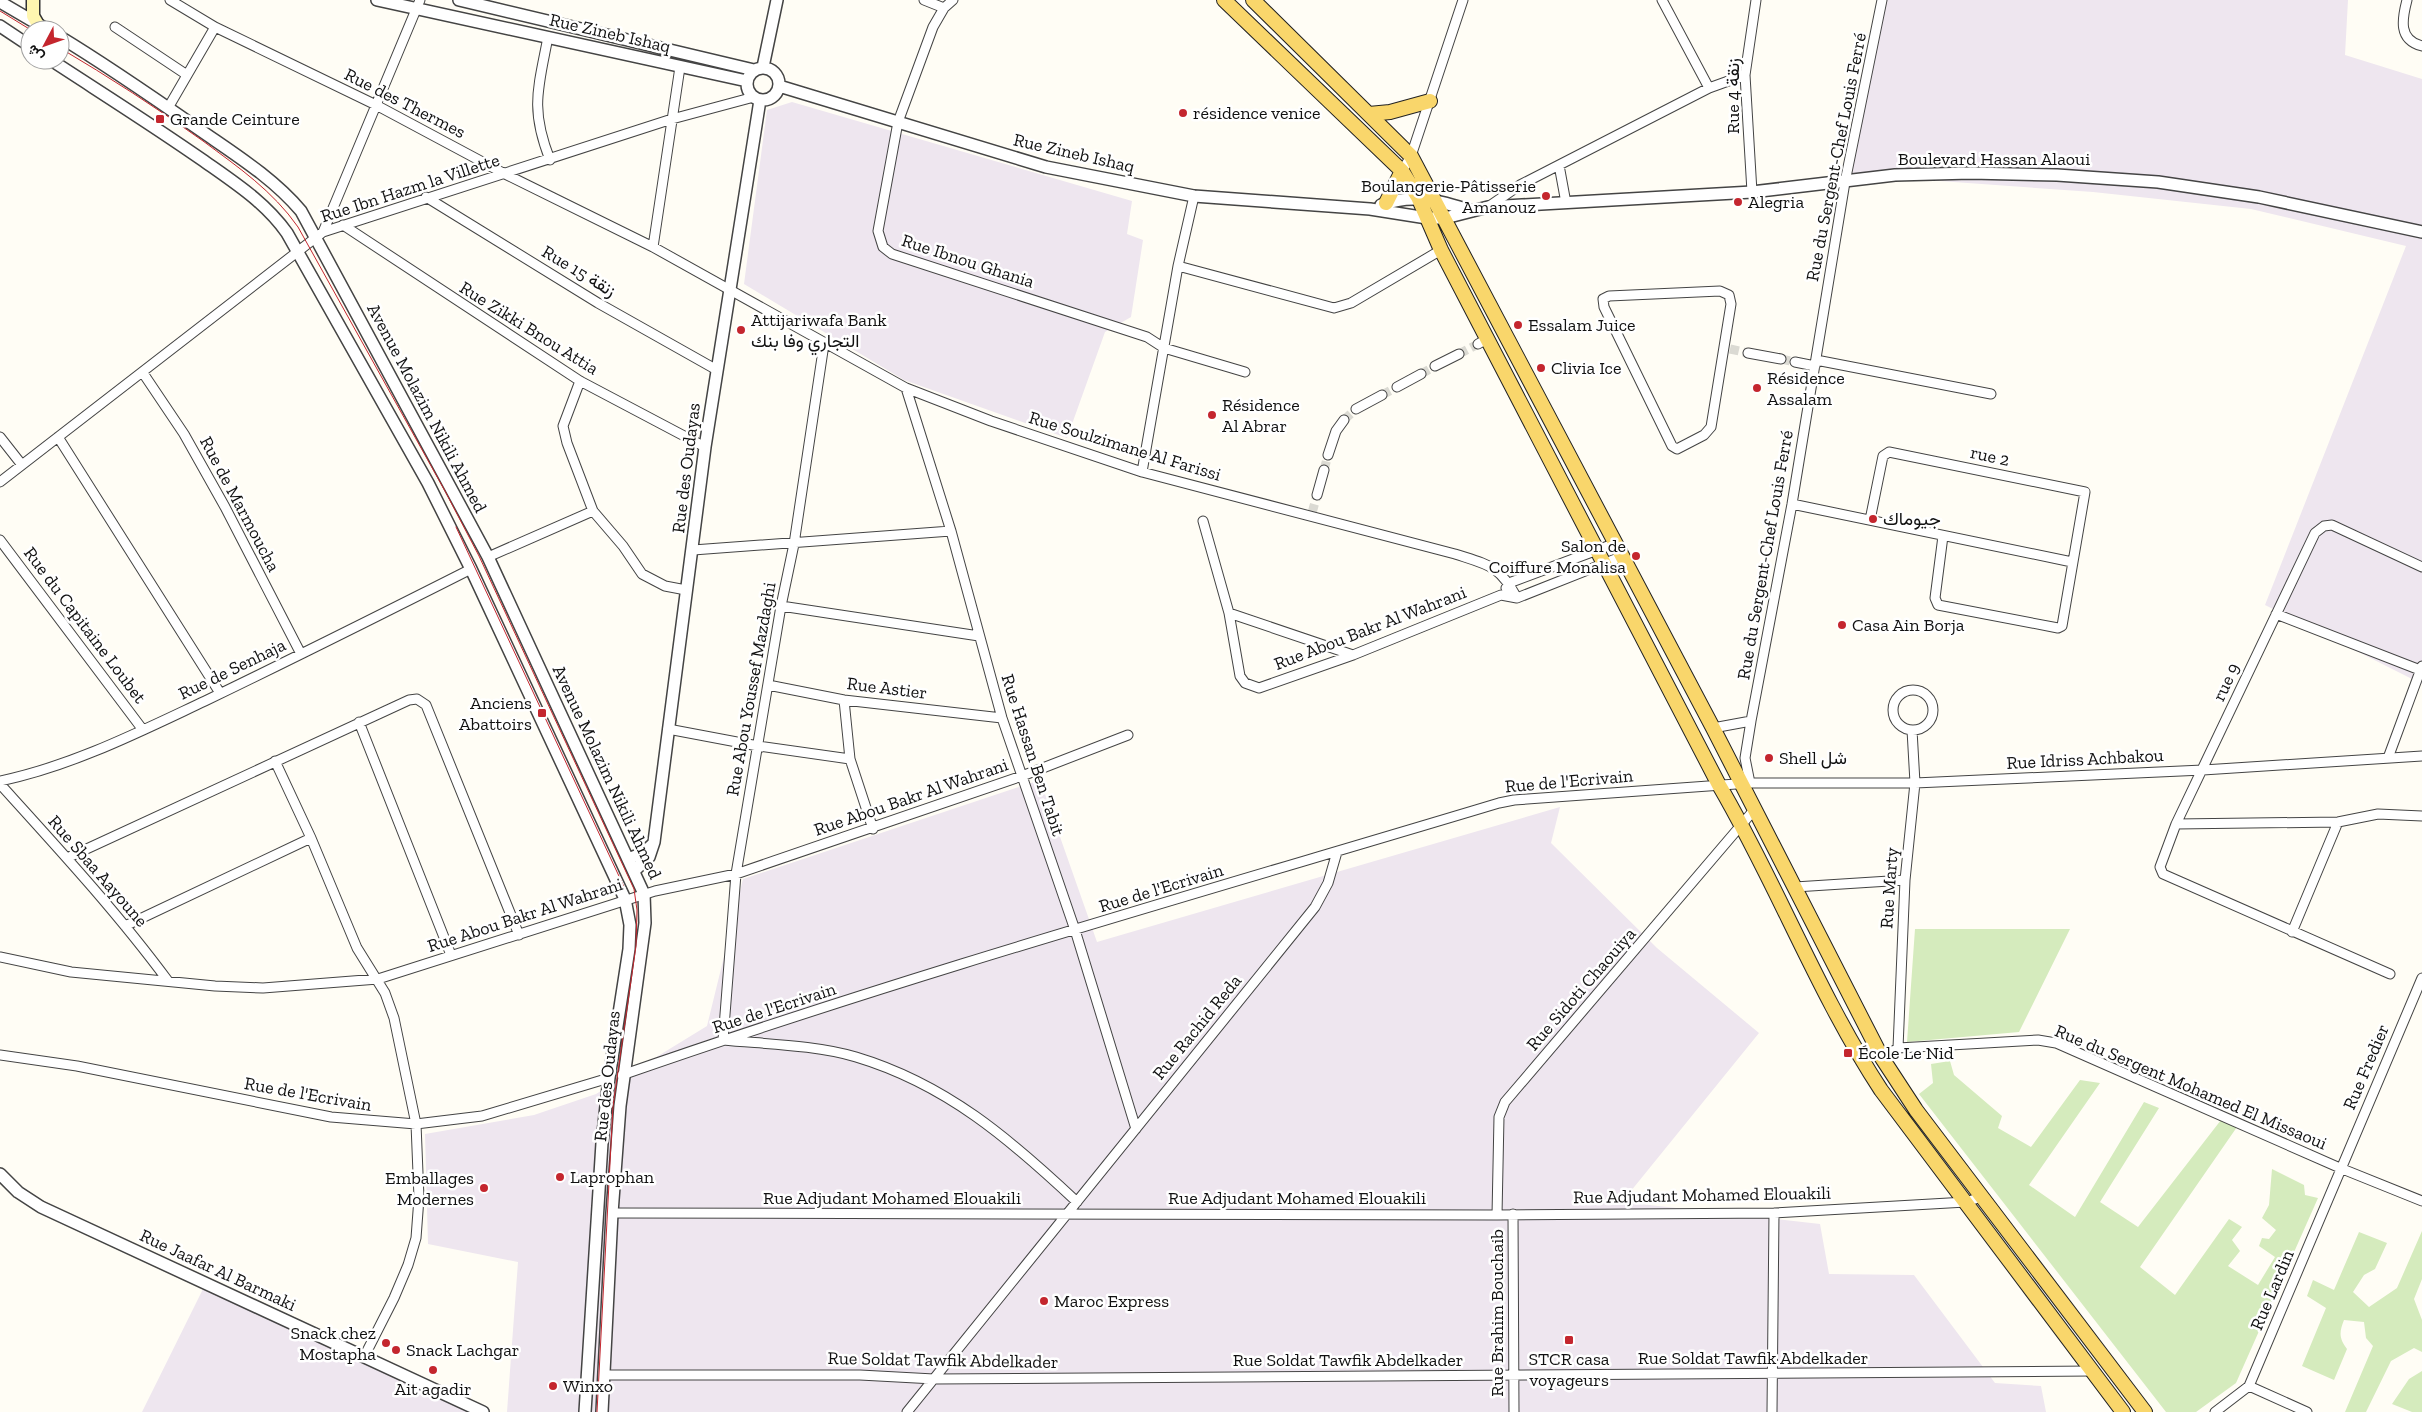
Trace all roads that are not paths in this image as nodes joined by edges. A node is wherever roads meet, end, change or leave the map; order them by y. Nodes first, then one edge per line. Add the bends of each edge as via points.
1 (33, 0) edge
2 (170, 0) edge
3 (377, 0) edge
4 (459, 0) edge
5 (777, 0) edge
6 (924, 0) edge
7 (954, 0) edge
8 (1224, 0) edge
9 (1253, 0) edge
10 (1463, 0) edge
11 (1662, 0) edge
12 (1756, 0) edge
13 (1882, 0) edge
14 (2406, 0) edge
15 (0, 2) edge
16 (418, 4) edge
17 (944, 8) junction
18 (31, 20) edge
19 (37, 20) edge
20 (0, 26) edge
21 (115, 27) dead end
22 (215, 27) junction
23 (548, 37) junction
24 (20, 39) edge
25 (70, 43) edge
26 (2422, 46) edge
27 (680, 67) junction
28 (758, 68) junction
29 (68, 70) edge
30 (187, 76) junction
31 (1745, 76) junction
32 (747, 81) junction
33 (779, 86) junction
34 (1709, 88) junction
35 (757, 98) junction
36 (1430, 100) junction
37 (376, 105) junction
38 (168, 108) junction
39 (1369, 114) junction
40 (672, 119) junction
41 (898, 122) junction
42 (1411, 156) junction
43 (550, 160) junction
44 (1559, 165) junction
45 (1402, 171) junction
46 (505, 174) junction
47 (1845, 182) junction
48 (1752, 192) junction
49 (1194, 196) junction
50 (426, 197) junction
51 (1418, 198) junction
52 (1436, 200) junction
53 (1566, 202) junction
54 (1386, 203) junction
55 (1488, 207) junction
56 (1370, 209) junction
57 (1472, 211) junction
58 (1427, 218) junction
59 (1445, 218) junction
60 (343, 225) junction
61 (2422, 232) edge
62 (318, 234) junction
63 (653, 248) junction
64 (297, 250) junction
65 (1441, 250) junction
66 (1178, 266) junction
67 (731, 292) junction
68 (824, 344) junction
69 (1164, 348) junction
70 (1727, 349) joint
71 (1748, 353) tunnel mouth
72 (1459, 354) tunnel mouth
73 (1780, 360) tunnel mouth
74 (1795, 362) tunnel mouth
75 (1816, 363) junction
76 (1436, 366) tunnel mouth
77 (717, 370) junction
78 (1245, 372) dead end
79 (143, 373) junction
80 (1421, 374) tunnel mouth
81 (580, 381) junction
82 (1397, 387) tunnel mouth
83 (906, 388) junction
84 (1992, 394) dead end
85 (1382, 395) tunnel mouth
86 (1356, 409) tunnel mouth
87 (1344, 420) tunnel mouth
88 (0, 437) edge
89 (58, 437) junction
90 (705, 447) junction
91 (1328, 454) tunnel mouth
92 (22, 465) junction
93 (1324, 470) tunnel mouth
94 (1142, 472) junction
95 (0, 482) edge
96 (1317, 494) tunnel mouth
97 (1792, 504) junction
98 (593, 511) junction
99 (1870, 520) junction
100 (1203, 521) dead end
101 (950, 530) junction
102 (1944, 536) junction
103 (0, 540) edge
104 (1616, 543) junction
105 (794, 544) junction
106 (693, 550) junction
107 (1598, 551) junction
108 (1622, 556) junction
109 (488, 557) junction
110 (2072, 562) junction
111 (1606, 564) junction
112 (2422, 567) edge
113 (471, 569) junction
114 (1509, 583) junction
115 (686, 590) junction
116 (1501, 595) junction
117 (1517, 598) junction
118 (781, 606) junction
119 (1229, 613) junction
120 (2276, 614) junction
121 (979, 636) junction
122 (301, 654) junction
123 (1353, 655) junction
124 (2421, 668) edge
125 (768, 685) junction
126 (220, 693) junction
127 (844, 700) junction
128 (1002, 718) junction
129 (1751, 721) junction
130 (359, 722) junction
131 (1713, 728) junction
132 (668, 729) junction
133 (143, 730) junction
134 (1912, 730) junction
135 (1128, 734) dead end
136 (758, 746) junction
137 (2422, 756) edge
138 (2388, 758) junction
139 (850, 759) junction
140 (275, 761) junction
141 (2203, 770) junction
142 (1022, 776) junction
143 (0, 783) edge
144 (1915, 783) junction
145 (1745, 784) junction
146 (1720, 785) junction
147 (1754, 810) junction
148 (2422, 816) edge
149 (2338, 822) junction
150 (2176, 824) junction
151 (1743, 825) junction
152 (872, 829) junction
153 (311, 838) junction
154 (654, 842) junction
155 (1337, 852) junction
156 (67, 858) junction
157 (628, 860) junction
158 (634, 872) junction
159 (736, 874) junction
160 (1905, 880) junction
161 (1795, 887) junction
162 (644, 894) junction
163 (625, 899) junction
164 (125, 926) junction
165 (1075, 930) junction
166 (2292, 932) junction
167 (519, 935) junction
168 (451, 955) junction
169 (0, 957) edge
170 (2390, 974) dead end
171 (2422, 978) edge
172 (378, 979) junction
173 (168, 982) junction
174 (723, 1040) junction
175 (1898, 1048) junction
176 (0, 1055) edge
177 (1882, 1058) junction
178 (622, 1075) junction
179 (609, 1078) junction
180 (416, 1124) junction
181 (1136, 1129) junction
182 (2340, 1168) junction
183 (0, 1174) edge
184 (1981, 1197) junction
185 (2422, 1200) edge
186 (1077, 1202) junction
187 (1966, 1202) junction
188 (612, 1213) junction
189 (1774, 1213) junction
190 (1513, 1214) junction
191 (1067, 1215) junction
192 (1497, 1215) junction
193 (364, 1357) junction
194 (2092, 1370) junction
195 (1772, 1374) junction
196 (604, 1375) junction
197 (1514, 1375) junction
198 (934, 1379) junction
199 (2249, 1386) junction
200 (483, 1412) edge
201 (585, 1412) edge
202 (602, 1412) edge
203 (906, 1412) edge
204 (1514, 1412) edge
205 (1772, 1412) edge
206 (2123, 1412) edge
207 (2145, 1412) edge
208 (2215, 1412) edge
209 (2307, 1412) edge

1 - 19 main road via 33,16
2 - 22 street, Rue des Thermes
3 - 16 street, Rue Zineb Ishaq
4 - 28 street, Rue Zineb Ishaq
5 - 28 street
6 - 17 street
7 - 17 street
8 - 45 main road
9 - 39 main road
10 - 36 street
11 - 34 street
12 - 31 street, Rue 4 زنقة
13 - 47 street, Rue du Sergent-Chef Louis Ferré
14 - 26 street via 2402,24 2404,33 2409,40
15 - 18 street
16 - 23 street, Rue Zineb Ishaq
16 - 37 street
17 - 41 street, Rue Ibnou Ghania via 933,28
20 - 24 street
21 - 30 street
22 - 30 street
22 - 37 street, Rue des Thermes
23 - 27 street, Rue Zineb Ishaq
23 - 43 street via 536,113 540,136
25 - 38 street, Avenue Molazim Nikili Ahmed
27 - 32 street, Rue Zineb Ishaq
27 - 40 street
28 - 32 street
28 - 33 street via 773,71
29 - 64 street, Avenue Molazim Nikili Ahmed via 151,123 255,196 276,217
30 - 38 street
31 - 34 street
31 - 48 street, Rue 4 زنقة
32 - 35 street via 748,90
33 - 35 street via 770,98
33 - 41 street, Rue Zineb Ishaq
34 - 44 street
35 - 40 street, Rue Ibn Hazm la Villette
35 - 67 street, Rue des Oudayas
36 - 39 main road via 1399,110
36 - 42 street
37 - 46 street, Rue des Thermes
37 - 62 street
38 - 62 street, Avenue Molazim Nikili Ahmed via 273,182
39 - 42 main road
40 - 43 street, Rue Ibn Hazm la Villette
40 - 63 street
41 - 49 street, Rue Zineb Ishaq via 1037,165
41 - 69 street, Rue Ibnou Ghania via 878,230 879,240 887,251 1147,338
42 - 45 street
42 - 52 main road
43 - 46 street, Rue Ibn Hazm la Villette
44 - 53 street
44 - 55 street via 1520,185
45 - 51 main road
45 - 54 main road
46 - 50 street, Rue Ibn Hazm la Villette
46 - 63 street, Rue des Thermes
47 - 48 street, Boulevard Hassan Alaoui
47 - 61 street, Boulevard Hassan Alaoui via 1930,173 2057,175 2158,182 2259,198
47 - 75 street, Rue du Sergent-Chef Louis Ferré
48 - 53 street, Boulevard Hassan Alaoui
49 - 56 street, Rue Zineb Ishaq
49 - 66 street
50 - 60 street, Rue Ibn Hazm la Villette
50 - 77 street, Rue 15 زنقة via 598,303
51 - 52 street, Rue Zineb Ishaq
51 - 54 street, Rue Zineb Ishaq
51 - 58 main road
52 - 57 street
52 - 59 main road
53 - 55 street, Boulevard Hassan Alaoui
54 - 56 street, Rue Zineb Ishaq
55 - 57 street, Boulevard Hassan Alaoui
56 - 58 street, Rue Zineb Ishaq
57 - 59 street, Boulevard Hassan Alaoui
58 - 59 street, Boulevard Hassan Alaoui
58 - 65 main road
59 - 104 main road
60 - 62 street, Rue Ibn Hazm la Villette
60 - 81 street, Rue Zikki Bnou Attia
62 - 64 street, Rue Ibn Hazm la Villette
62 - 109 street, Avenue Molazim Nikili Ahmed
63 - 67 street, Rue des Thermes
64 - 79 street, Rue Ibn Hazm la Villette
64 - 113 street, Avenue Molazim Nikili Ahmed via 428,483
65 - 66 street via 1351,303 1334,308
65 - 107 main road via 1483,342
66 - 69 street
67 - 68 street, Rue Soulzimane Al Farissi
67 - 77 street, Rue des Oudayas
68 - 83 street, Rue Soulzimane Al Farissi
68 - 105 street, Rue Abou Youssef Mazdaghi
69 - 78 street, Rue Ibnou Ghania
69 - 94 street
70 - 70 street via 1711,427 1704,435 1675,448 1604,307 1603,299 1609,296 1725,292 1731,299
71 - 73 street
72 - 76 street
74 - 75 street
75 - 84 street
75 - 97 street, Rue du Sergent-Chef Louis Ferré
77 - 90 street, Rue des Oudayas
79 - 89 street, Rue Ibn Hazm la Villette
79 - 122 street, Rue de Marmoucha via 221,498
80 - 82 street
81 - 90 street, Rue Zikki Bnou Attia
81 - 98 street via 563,426
83 - 94 street, Rue Soulzimane Al Farissi via 990,421
83 - 101 street, Rue Hassan Ben Tabit
85 - 86 street
87 - 91 street via 1336,431
88 - 92 street
89 - 92 street, Rue Ibn Hazm la Villette
89 - 126 street
90 - 106 street, Rue des Oudayas
92 - 95 street, Rue Ibn Hazm la Villette
93 - 96 street
94 - 114 street, Rue Soulzimane Al Farissi via 1455,554 1490,565
97 - 99 street
97 - 129 street, Rue du Sergent-Chef Louis Ferré
98 - 109 street
98 - 115 street via 642,574 664,586
99 - 102 street
99 - 110 street, rue 2 via 1883,456 1889,452 2084,492
100 - 119 street
101 - 105 street
101 - 121 street, Rue Hassan Ben Tabit
102 - 110 street
102 - 110 street via 1935,598 1938,605 2060,628
103 - 133 street, Rue du Capitaine Loubet
104 - 107 street
104 - 108 main road
105 - 106 street
105 - 118 street, Rue Abou Youssef Mazdaghi
106 - 115 street, Rue des Oudayas
107 - 111 main road
107 - 114 street
108 - 111 street
108 - 131 main road
109 - 157 street, Avenue Molazim Nikili Ahmed
111 - 117 street
111 - 146 main road
112 - 120 street, rue 9 via 2340,528 2324,526 2316,533
113 - 122 street, Rue de Senhaja
113 - 163 street, Avenue Molazim Nikili Ahmed
114 - 116 street
114 - 117 street, Rue Soulzimane Al Farissi
115 - 132 street, Rue des Oudayas
116 - 117 street
116 - 123 street, Rue Abou Bakr Al Wahrani
118 - 121 street
118 - 125 street, Rue Abou Youssef Mazdaghi
119 - 123 street
119 - 123 street, Rue Abou Bakr Al Wahrani via 1240,676 1250,687 1259,688
120 - 124 street
120 - 141 street, rue 9
121 - 128 street, Rue Hassan Ben Tabit
122 - 126 street, Rue de Senhaja
124 - 138 street
125 - 127 street, Rue Astier
125 - 136 street, Rue Abou Youssef Mazdaghi
126 - 133 street, Rue de Senhaja
127 - 128 street, Rue Astier
127 - 139 street
128 - 142 street, Rue Hassan Ben Tabit
129 - 131 street
129 - 145 street, Rue du Sergent-Chef Louis Ferré
130 - 140 street
130 - 167 street via 410,700 417,699 426,706
130 - 168 street
131 - 145 main road
132 - 136 street
132 - 154 street, Rue des Oudayas
133 - 143 street, Rue de Senhaja via 62,764
134 - 134 street via 1926,725 1933,712 1924,693 1910,690 1897,697 1893,711 1899,724
134 - 144 street, Rue Marty
135 - 142 street, Rue Abou Bakr Al Wahrani
136 - 139 street
136 - 159 street, Rue Abou Youssef Mazdaghi
137 - 138 street, Rue Idriss Achbakou
138 - 141 street, Rue Idriss Achbakou
139 - 152 street
140 - 153 street
140 - 156 street
141 - 144 street, Rue Idriss Achbakou
141 - 150 street, rue 9
142 - 152 street, Rue Abou Bakr Al Wahrani
142 - 165 street, Rue Hassan Ben Tabit
143 - 156 street, Rue Sbaa Aayoune
144 - 145 street, Rue Idriss Achbakou
144 - 160 street, Rue Marty
145 - 146 street, Rue de l'Ecrivain
145 - 147 main road
146 - 151 main road
146 - 155 street, Rue de l'Ecrivain via 1514,800
147 - 151 street, Rue Sidoti Chaouiya
147 - 161 main road
148 - 149 street via 2378,814
149 - 150 street
149 - 166 street
150 - 166 street, rue 9 via 2161,871
151 - 187 main road via 1857,1052
151 - 192 street, Rue Sidoti Chaouiya via 1505,1102 1499,1117
152 - 159 street, Rue Abou Bakr Al Wahrani
153 - 164 street
153 - 172 street via 357,948
154 - 157 street via 643,853
154 - 158 street, Rue des Oudayas via 649,858
155 - 165 street, Rue de l'Ecrivain
155 - 181 street, Rue Rachid Reda via 1326,888 1314,907
156 - 164 street, Rue Sbaa Aayoune
157 - 158 street, Avenue Molazim Nikili Ahmed
158 - 162 street, Avenue Molazim Nikili Ahmed
159 - 162 street, Rue Abou Bakr Al Wahrani
159 - 174 street, Rue Abou Youssef Mazdaghi
160 - 161 street
160 - 175 street, Rue Marty
161 - 177 main road
162 - 163 street, Rue Abou Bakr Al Wahrani
162 - 178 street, Rue des Oudayas via 644,924
163 - 167 street, Rue Abou Bakr Al Wahrani
163 - 179 street, Rue des Oudayas via 630,949
164 - 173 street, Rue Sbaa Aayoune
165 - 174 street, Rue de l'Ecrivain
165 - 181 street, Rue Hassan Ben Tabit
166 - 170 street
167 - 168 street, Rue Abou Bakr Al Wahrani
168 - 172 street, Rue Abou Bakr Al Wahrani
169 - 173 street, Rue Abou Bakr Al Wahrani via 71,972
171 - 182 street, Rue Fredier
172 - 173 street, Rue Abou Bakr Al Wahrani via 262,988
172 - 180 street via 394,1018
174 - 178 street, Rue de l'Ecrivain
174 - 186 street via 855,1056 903,1075 956,1102 996,1130
175 - 177 street, Rue du Sergent Mohamed El Missaoui
175 - 182 street, Rue du Sergent Mohamed El Missaoui via 2038,1040 2056,1043
176 - 180 street, Rue de l'Ecrivain via 77,1066 331,1117
177 - 184 main road
178 - 188 street, Rue des Oudayas
179 - 180 street, Rue de l'Ecrivain via 482,1116
179 - 201 street, Rue des Oudayas
180 - 193 street via 419,1198 416,1238 394,1298
181 - 186 street, Rue Rachid Reda
182 - 185 street, Rue du Sergent Mohamed El Missaoui
182 - 199 street, Rue Lardin
183 - 193 street, Rue Jaafar Al Barmaki via 18,1192 41,1207
184 - 187 street, Rue Adjudant Mohamed Elouakili
184 - 207 main road
186 - 191 street, Rue Rachid Reda
187 - 189 street, Rue Adjudant Mohamed Elouakili
187 - 194 main road
188 - 191 street, Rue Adjudant Mohamed Elouakili
188 - 196 street, Rue des Oudayas
189 - 190 street, Rue Adjudant Mohamed Elouakili
189 - 195 street
190 - 192 street, Rue Adjudant Mohamed Elouakili
190 - 197 street, Rue Brahim Bouchaib
191 - 192 street, Rue Adjudant Mohamed Elouakili
191 - 198 street, Rue Rachid Reda
193 - 200 street, Rue Jaafar Al Barmaki
194 - 195 street, Rue Soldat Tawfik Abdelkader
194 - 206 main road
195 - 197 street, Rue Soldat Tawfik Abdelkader
195 - 205 street
196 - 198 street, Rue Soldat Tawfik Abdelkader via 860,1374
196 - 202 street, Rue des Oudayas
197 - 198 street, Rue Soldat Tawfik Abdelkader
197 - 204 street, Rue Brahim Bouchaib
198 - 203 street, Rue Rachid Reda
199 - 208 street, Rue Lardin
199 - 209 street

